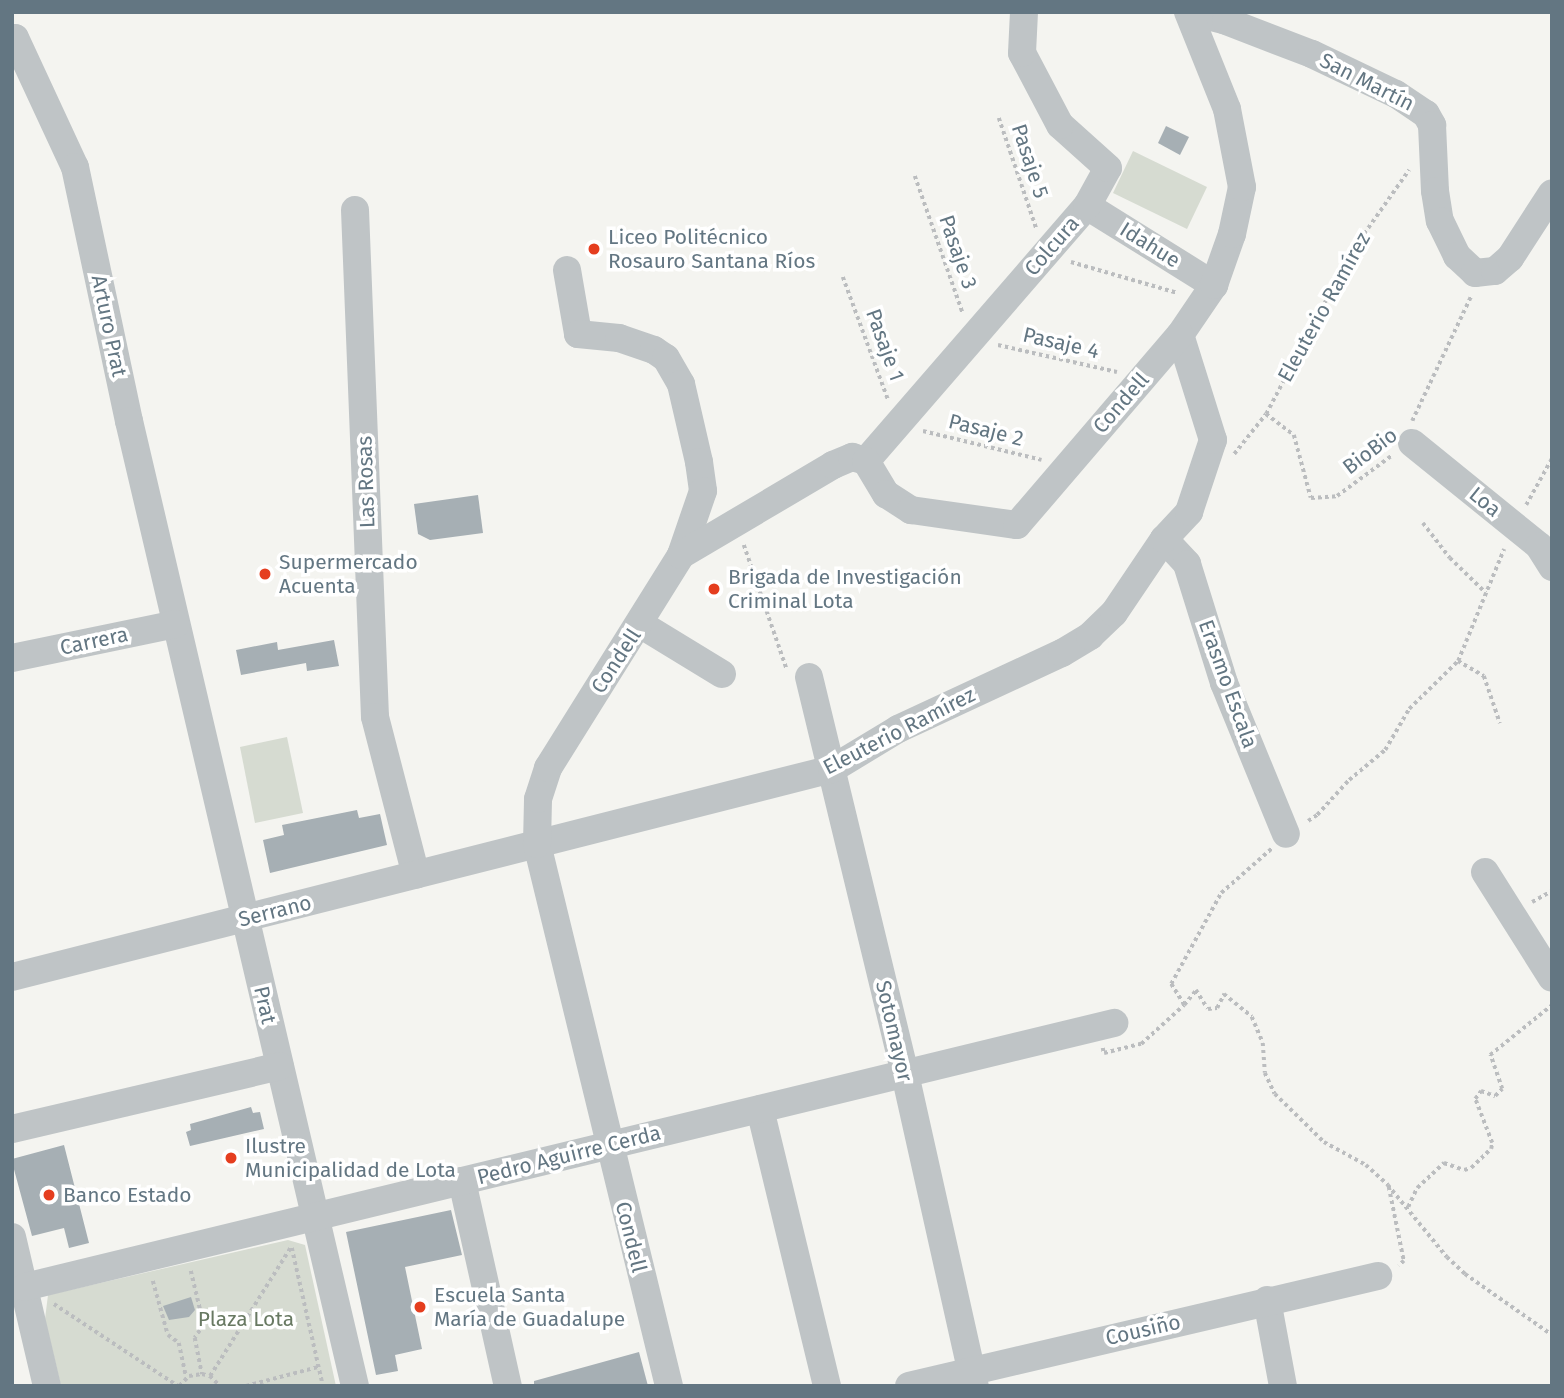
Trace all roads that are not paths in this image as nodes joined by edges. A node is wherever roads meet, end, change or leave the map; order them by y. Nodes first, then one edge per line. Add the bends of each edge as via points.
1 (1024, 12) edge
2 (1189, 12) edge
3 (14, 38) edge
4 (1552, 193) edge
5 (1087, 206) junction
6 (355, 210) dead end
7 (567, 270) dead end
8 (1209, 293) junction
9 (1180, 335) junction
10 (1412, 443) road end
11 (866, 461) junction
12 (1164, 538) junction
13 (681, 555) junction
14 (1552, 567) edge
15 (176, 624) junction
16 (640, 624) junction
17 (12, 658) edge
18 (722, 674) dead end
19 (799, 678) road end
20 (832, 769) junction
21 (1286, 834) road end
22 (537, 844) junction
23 (1485, 872) dead end
24 (416, 875) junction
25 (245, 918) junction
26 (12, 977) edge
27 (1552, 978) edge
28 (1106, 1025) road end
29 (280, 1066) junction
30 (905, 1074) junction
31 (760, 1109) junction
32 (12, 1129) edge
33 (608, 1146) junction
34 (462, 1181) junction
35 (315, 1217) junction
36 (12, 1237) edge
37 (1378, 1276) road end
38 (25, 1287) junction
39 (1267, 1300) junction
40 (973, 1378) edge
41 (47, 1386) edge
42 (355, 1386) edge
43 (508, 1386) edge
44 (669, 1386) edge
45 (827, 1386) edge
46 (909, 1386) edge
47 (1283, 1386) edge

1 - 5 street, Colcura via 1022,53 1060,125 1108,168
2 - 4 street, San Martín via 1245,27 1323,59 1396,94 1426,114 1433,125 1440,221 1457,256 1469,269 1482,274 1495,271 1510,258
2 - 8 street via 1227,109 1242,187 1232,234
3 - 15 street, Arturo Prat via 75,167
5 - 8 street, Idahue
5 - 11 street, Colcura
6 - 24 street, Las Rosas via 375,717
7 - 13 street via 578,334 619,338 654,350 666,358 681,384 703,491
8 - 9 street
9 - 11 street, Condell via 1017,525 911,509 886,494
9 - 12 street, Eleuterio Ramírez via 1213,440 1189,512
10 - 14 street, Loa via 1539,546
11 - 13 street, Condell via 852,457 839,461
12 - 20 street, Eleuterio Ramírez via 1114,613 1090,636 898,729
12 - 21 street, Erasmo Escala via 1187,565 1224,683
13 - 16 street, Condell
15 - 17 street, Carrera
15 - 25 street, Prat
16 - 18 street
16 - 22 street, Condell via 548,768 538,799
19 - 20 street, Sotomayor
20 - 22 street, Eleuterio Ramírez
20 - 30 street, Sotomayor
22 - 24 street, Serrano
22 - 33 street, Condell
23 - 27 street
24 - 25 street, Serrano
25 - 26 street, Serrano
25 - 29 street, Prat
28 - 30 street, Pedro Aguirre Cerda
29 - 32 street
29 - 35 street, Prat
30 - 31 street, Pedro Aguirre Cerda
30 - 40 street, Sotomayor
31 - 33 street, Pedro Aguirre Cerda
31 - 45 street
33 - 34 street, Pedro Aguirre Cerda
33 - 44 street, Condell
34 - 35 street, Pedro Aguirre Cerda
34 - 43 street
35 - 38 street, Pedro Aguirre Cerda via 289,1235
35 - 42 street, Prat
36 - 38 street
37 - 39 street, Cousiño
38 - 41 street
39 - 40 street, Cousiño
39 - 47 street
40 - 46 street, Cousiño

